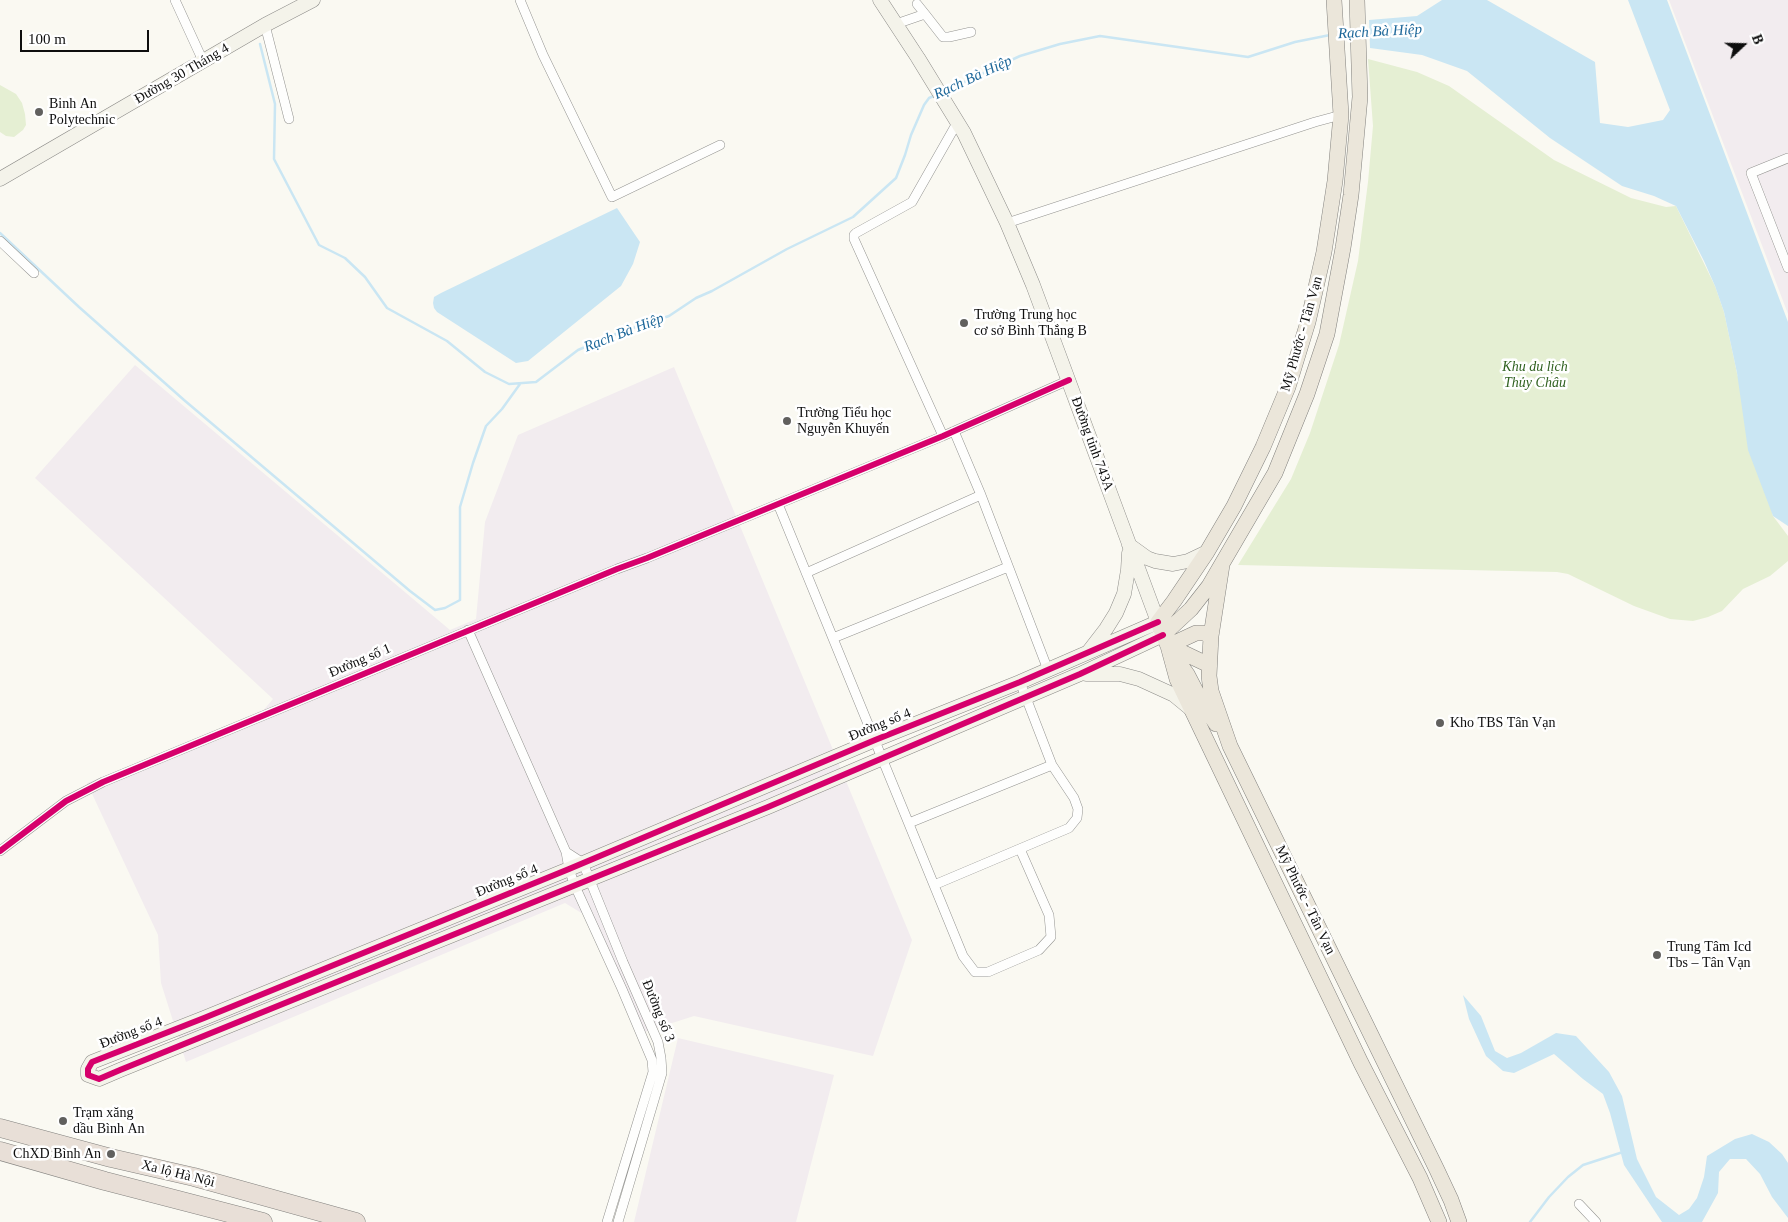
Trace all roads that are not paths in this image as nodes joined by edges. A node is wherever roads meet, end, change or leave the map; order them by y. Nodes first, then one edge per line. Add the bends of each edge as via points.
1 (175, 0) edge
2 (313, 0) edge
3 (520, 0) edge
4 (880, 0) edge
5 (1334, 0) edge
6 (1357, 0) edge
7 (917, 4) dead end
8 (925, 14) junction
9 (896, 24) junction
10 (265, 25) junction
11 (971, 32) dead end
12 (203, 61) junction
13 (1341, 115) junction
14 (289, 119) dead end
15 (957, 123) junction
16 (720, 145) dead end
17 (1788, 158) edge
18 (0, 179) edge
19 (1007, 223) junction
20 (0, 241) edge
21 (1788, 268) edge
22 (34, 272) dead end
23 (1300, 349) junction
24 (1320, 355) junction
25 (1069, 380) junction
26 (954, 431) junction
27 (943, 436) junction
28 (981, 495) junction
29 (778, 504) junction
30 (1129, 545) junction
31 (1207, 552) junction
32 (1222, 565) junction
33 (1008, 566) junction
34 (806, 573) junction
35 (468, 630) junction
36 (1163, 634) junction
37 (1211, 636) junction
38 (833, 638) junction
39 (1087, 654) junction
40 (1209, 665) junction
41 (1048, 670) junction
42 (1080, 674) junction
43 (1020, 682) junction
44 (1027, 697) junction
45 (1191, 709) junction
46 (875, 740) junction
47 (1230, 746) junction
48 (882, 759) junction
49 (1052, 765) junction
50 (909, 824) junction
51 (1020, 849) junction
52 (0, 851) edge
53 (566, 852) junction
54 (583, 863) junction
55 (569, 869) junction
56 (590, 880) junction
57 (934, 885) junction
58 (575, 886) junction
59 (661, 1058) junction
60 (652, 1060) junction
61 (0, 1128) edge
62 (0, 1138) edge
63 (0, 1150) edge
64 (0, 1162) edge
65 (65, 1173) junction
66 (102, 1184) junction
67 (1579, 1204) dead end
68 (230, 1222) edge
69 (263, 1222) edge
70 (326, 1222) edge
71 (356, 1222) edge
72 (607, 1222) edge
73 (618, 1222) edge
74 (1439, 1222) edge
75 (1459, 1222) edge
76 (1596, 1222) edge

1 - 12 street
2 - 10 street, Đường 30 Tháng 4
3 - 16 street via 612,197
4 - 9 street
5 - 13 main road, Mỹ Phước - Tân Vạn
6 - 24 main road, Mỹ Phước - Tân Vạn via 1359,106 1347,228
7 - 8 street
8 - 9 street
8 - 11 street via 944,37
9 - 15 street, Đường tỉnh 743A
10 - 12 street, Đường 30 Tháng 4
10 - 14 street
12 - 18 street, Đường 30 Tháng 4
13 - 19 street
13 - 23 main road, Mỹ Phước - Tân Vạn via 1324,252
15 - 19 street, Đường tỉnh 743A
15 - 27 street via 912,202 854,235
17 - 21 street via 1751,173
19 - 25 street, Đường tỉnh 743A
20 - 22 street
23 - 24 main road
23 - 31 main road, Mỹ Phước - Tân Vạn via 1263,448
24 - 32 main road, Mỹ Phước - Tân Vạn via 1275,473
25 - 26 street, Đường số 1
25 - 30 street, Đường tỉnh 743A
26 - 27 street, Đường số 1
26 - 28 street
27 - 29 street, Đường số 1
28 - 33 street
28 - 34 street
29 - 34 street
29 - 35 street, Đường số 1
30 - 31 street via 1147,558 1172,564
30 - 36 street, Đường tỉnh 743A
30 - 39 street via 1124,594 1116,613
31 - 36 main road, Mỹ Phước - Tân Vạn via 1174,601
32 - 36 main road, Mỹ Phước - Tân Vạn via 1200,599
32 - 37 main road, Mỹ Phước - Tân Vạn
33 - 38 street
33 - 41 street
34 - 38 street
35 - 52 street, Đường số 1 via 103,782 66,801
35 - 53 street, Đường số 3
36 - 37 main road via 1204,633
36 - 39 street, Đường số 4
36 - 40 main road
36 - 42 street, Đường số 4
36 - 45 main road, Mỹ Phước - Tân Vạn via 1177,679
36 - 47 main road, Đường tỉnh 743A via 1186,663 1209,712
37 - 40 main road, Mỹ Phước - Tân Vạn
38 - 46 street
39 - 41 street, Đường số 4
40 - 47 main road, Mỹ Phước - Tân Vạn via 1211,691
41 - 43 street, Đường số 4
42 - 44 street, Đường số 4
42 - 45 street via 1120,674 1139,679 1174,695
43 - 44 street
43 - 46 street, Đường số 4
44 - 48 street, Đường số 4
44 - 49 street
45 - 74 main road, Mỹ Phước - Tân Vạn
46 - 48 street
46 - 54 street, Đường số 4
47 - 75 main road, Mỹ Phước - Tân Vạn via 1438,1170
48 - 50 street
48 - 56 street, Đường số 4
49 - 50 street
49 - 51 street via 1074,798 1077,818 1069,828
50 - 57 street
51 - 57 street
51 - 57 street via 1049,915 1051,937 1039,950 996,969 975,972 968,963
53 - 54 street
53 - 55 street, Đường số 3
54 - 55 street, Đường số 4
54 - 56 street, Đường số 3
55 - 58 street, Đường số 3
55 - 58 street, Đường số 4 via 92,1062 88,1075 99,1079
56 - 58 street, Đường số 4
56 - 59 street, Đường số 3 via 658,1042
58 - 60 street, Đường số 3
59 - 60 street
59 - 73 street, Đường số 3 via 662,1073
60 - 72 street, Đường số 3 via 653,1072
61 - 71 highway, Xa lộ Hà Nội
62 - 70 highway, Xa lộ Hà Nội
63 - 65 highway, Xa lộ Hà Nội
64 - 65 highway, Xa lộ Hà Nội
65 - 66 highway, Xa lộ Hà Nội
66 - 68 highway, Xa lộ Hà Nội
66 - 69 highway, Xa lộ Hà Nội
67 - 76 street

